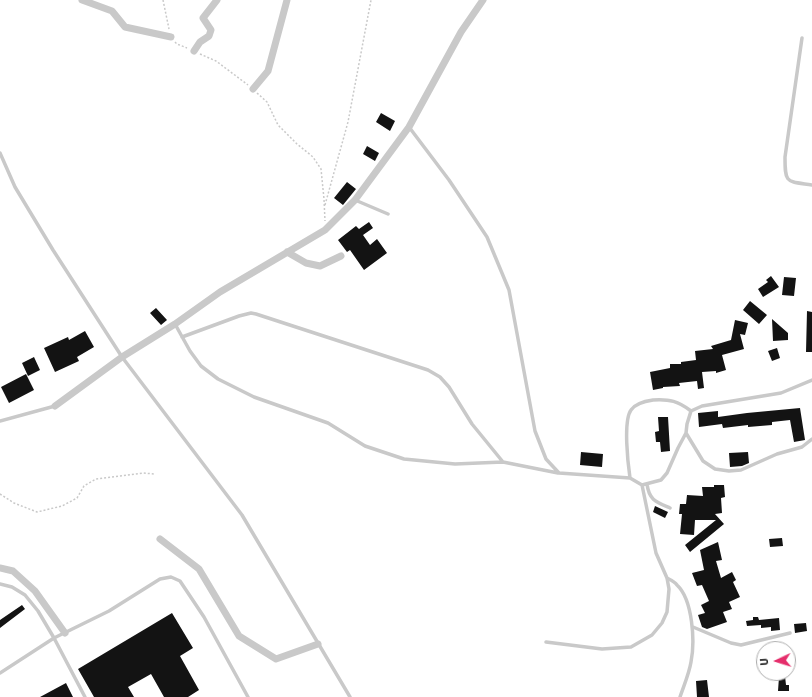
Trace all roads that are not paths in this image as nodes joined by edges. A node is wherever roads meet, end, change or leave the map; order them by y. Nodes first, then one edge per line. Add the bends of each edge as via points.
1 (82, 0) edge
2 (217, 0) edge
3 (287, 0) edge
4 (483, 0) edge
5 (171, 37) road end
6 (802, 38) dead end
7 (194, 51) road end
8 (254, 89) road end
9 (409, 126) junction
10 (0, 153) edge
11 (812, 185) edge
12 (355, 200) junction
13 (388, 214) dead end
14 (287, 252) junction
15 (341, 256) dead end
16 (175, 324) junction
17 (182, 337) junction
18 (122, 357) junction
19 (812, 380) edge
20 (54, 406) joint
21 (691, 411) junction
22 (0, 421) edge
23 (686, 433) junction
24 (812, 439) edge
25 (503, 462) junction
26 (559, 474) junction
27 (630, 478) junction
28 (644, 484) junction
29 (670, 508) dead end
30 (160, 539) dead end
31 (0, 568) edge
32 (667, 578) junction
33 (0, 584) edge
34 (693, 627) junction
35 (790, 632) dead end
36 (65, 633) junction
37 (54, 638) junction
38 (546, 642) dead end
39 (318, 644) junction
40 (0, 673) edge
41 (85, 697) edge
42 (248, 697) edge
43 (350, 697) edge
44 (680, 697) edge

1 - 5 street via 112,11 125,27
2 - 7 street via 203,18 211,30
3 - 8 street via 268,71
4 - 9 street
6 - 11 lane via 785,157 785,175 789,180
9 - 12 street
9 - 26 lane via 487,237 509,290 535,431 546,459
10 - 18 lane via 15,187
12 - 13 lane
12 - 14 street via 325,230
14 - 15 street via 306,264 320,266
14 - 16 street via 220,292
16 - 17 lane
16 - 18 street
17 - 25 lane via 201,366 218,379 254,397 328,423 365,446 404,459 427,462
17 - 25 lane via 251,313 428,370 449,386 472,424
18 - 20 street
18 - 39 lane via 242,515
19 - 21 lane via 781,392 702,406
20 - 22 lane
21 - 23 lane
21 - 27 lane via 671,400 649,400 631,410 627,426
23 - 24 lane via 703,461 715,469 729,472 802,447
23 - 28 lane via 667,473 660,480
25 - 26 lane
26 - 27 lane
27 - 28 lane
28 - 29 lane via 654,501
28 - 32 lane via 656,553
30 - 39 street via 199,569 239,636 276,659
31 - 36 street via 13,571 35,591
32 - 34 lane via 678,585 685,595
32 - 38 lane via 667,612 662,623 652,635 631,647 602,649
33 - 37 lane via 12,587 25,595
34 - 35 lane via 741,645
34 - 44 lane via 692,661
36 - 37 lane
36 - 42 lane via 160,579 176,578 204,617
37 - 40 lane
37 - 41 lane
39 - 43 lane

